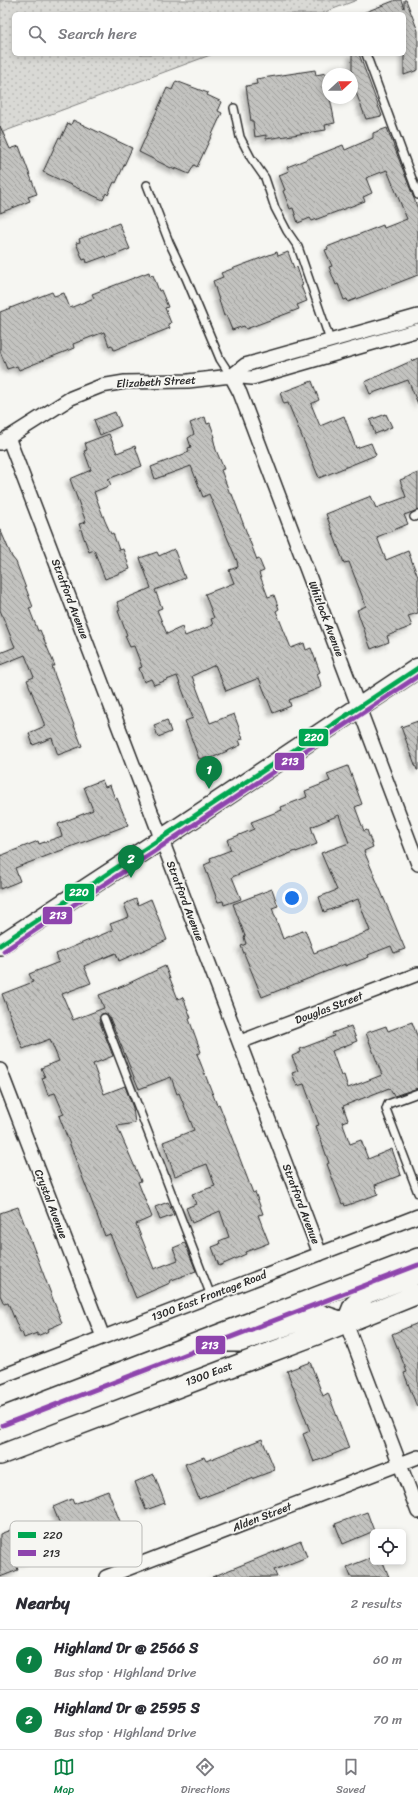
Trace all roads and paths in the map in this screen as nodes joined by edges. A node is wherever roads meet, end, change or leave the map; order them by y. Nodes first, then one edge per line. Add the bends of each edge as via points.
1 (367, 56) edge
2 (234, 108) dead end
3 (147, 185) dead end
4 (418, 195) edge
5 (418, 316) edge
6 (418, 330) edge
7 (331, 341) junction
8 (335, 354) junction
9 (231, 376) junction
10 (4, 440) edge
11 (418, 668) edge
12 (359, 707) junction
13 (162, 839) junction
14 (418, 864) edge
15 (0, 945) edge
16 (418, 974) edge
17 (104, 1018) dead end
18 (240, 1042) junction
19 (0, 1070) edge
20 (418, 1093) edge
21 (418, 1193) edge
22 (418, 1216) edge
23 (320, 1254) junction
24 (418, 1258) edge
25 (418, 1274) edge
26 (418, 1294) edge
27 (211, 1296) junction
28 (346, 1323) junction
29 (103, 1338) junction
30 (198, 1343) junction
31 (0, 1377) edge
32 (0, 1418) edge
33 (0, 1455) edge
34 (418, 1457) edge
35 (400, 1464) junction
36 (418, 1512) edge
37 (142, 1563) edge
38 (132, 1567) edge
39 (106, 1577) edge

1 - 4 lane
2 - 7 lane via 240,137 265,178 275,208 298,247
3 - 9 lane via 220,359
5 - 7 street, Elizabeth Street
6 - 8 street, Elizabeth Street
7 - 8 lane
7 - 9 street, Elizabeth Street via 245,365
8 - 9 street, Elizabeth Street via 252,378
9 - 10 street, Elizabeth Street via 188,381 125,382 101,386 71,398
9 - 12 street, Whitlock Avenue via 240,393
10 - 13 street, Stratford Avenue
11 - 12 main road
12 - 13 main road
12 - 14 street, Whitlock Avenue
13 - 15 main road
13 - 18 street, Stratford Avenue
16 - 18 street, Douglas Street
17 - 27 lane
18 - 23 street, Stratford Avenue
19 - 29 street, Crystal Avenue
20 - 21 lane via 388,1104 386,1109
22 - 23 street, 1300 East Frontage Road
23 - 27 street, 1300 East Frontage Road
24 - 30 main road via 327,1291
25 - 28 main road via 366,1294 353,1306
26 - 28 main road, 1300 East
27 - 29 street, 1300 East Frontage Road
28 - 30 main road via 319,1314 240,1342
28 - 33 main road, 1300 East
28 - 35 street
29 - 31 street, 1300 East Frontage Road
30 - 32 main road
34 - 35 street, Alden Street
35 - 36 street
35 - 37 street, Alden Street
38 - 39 street, Alden Street

